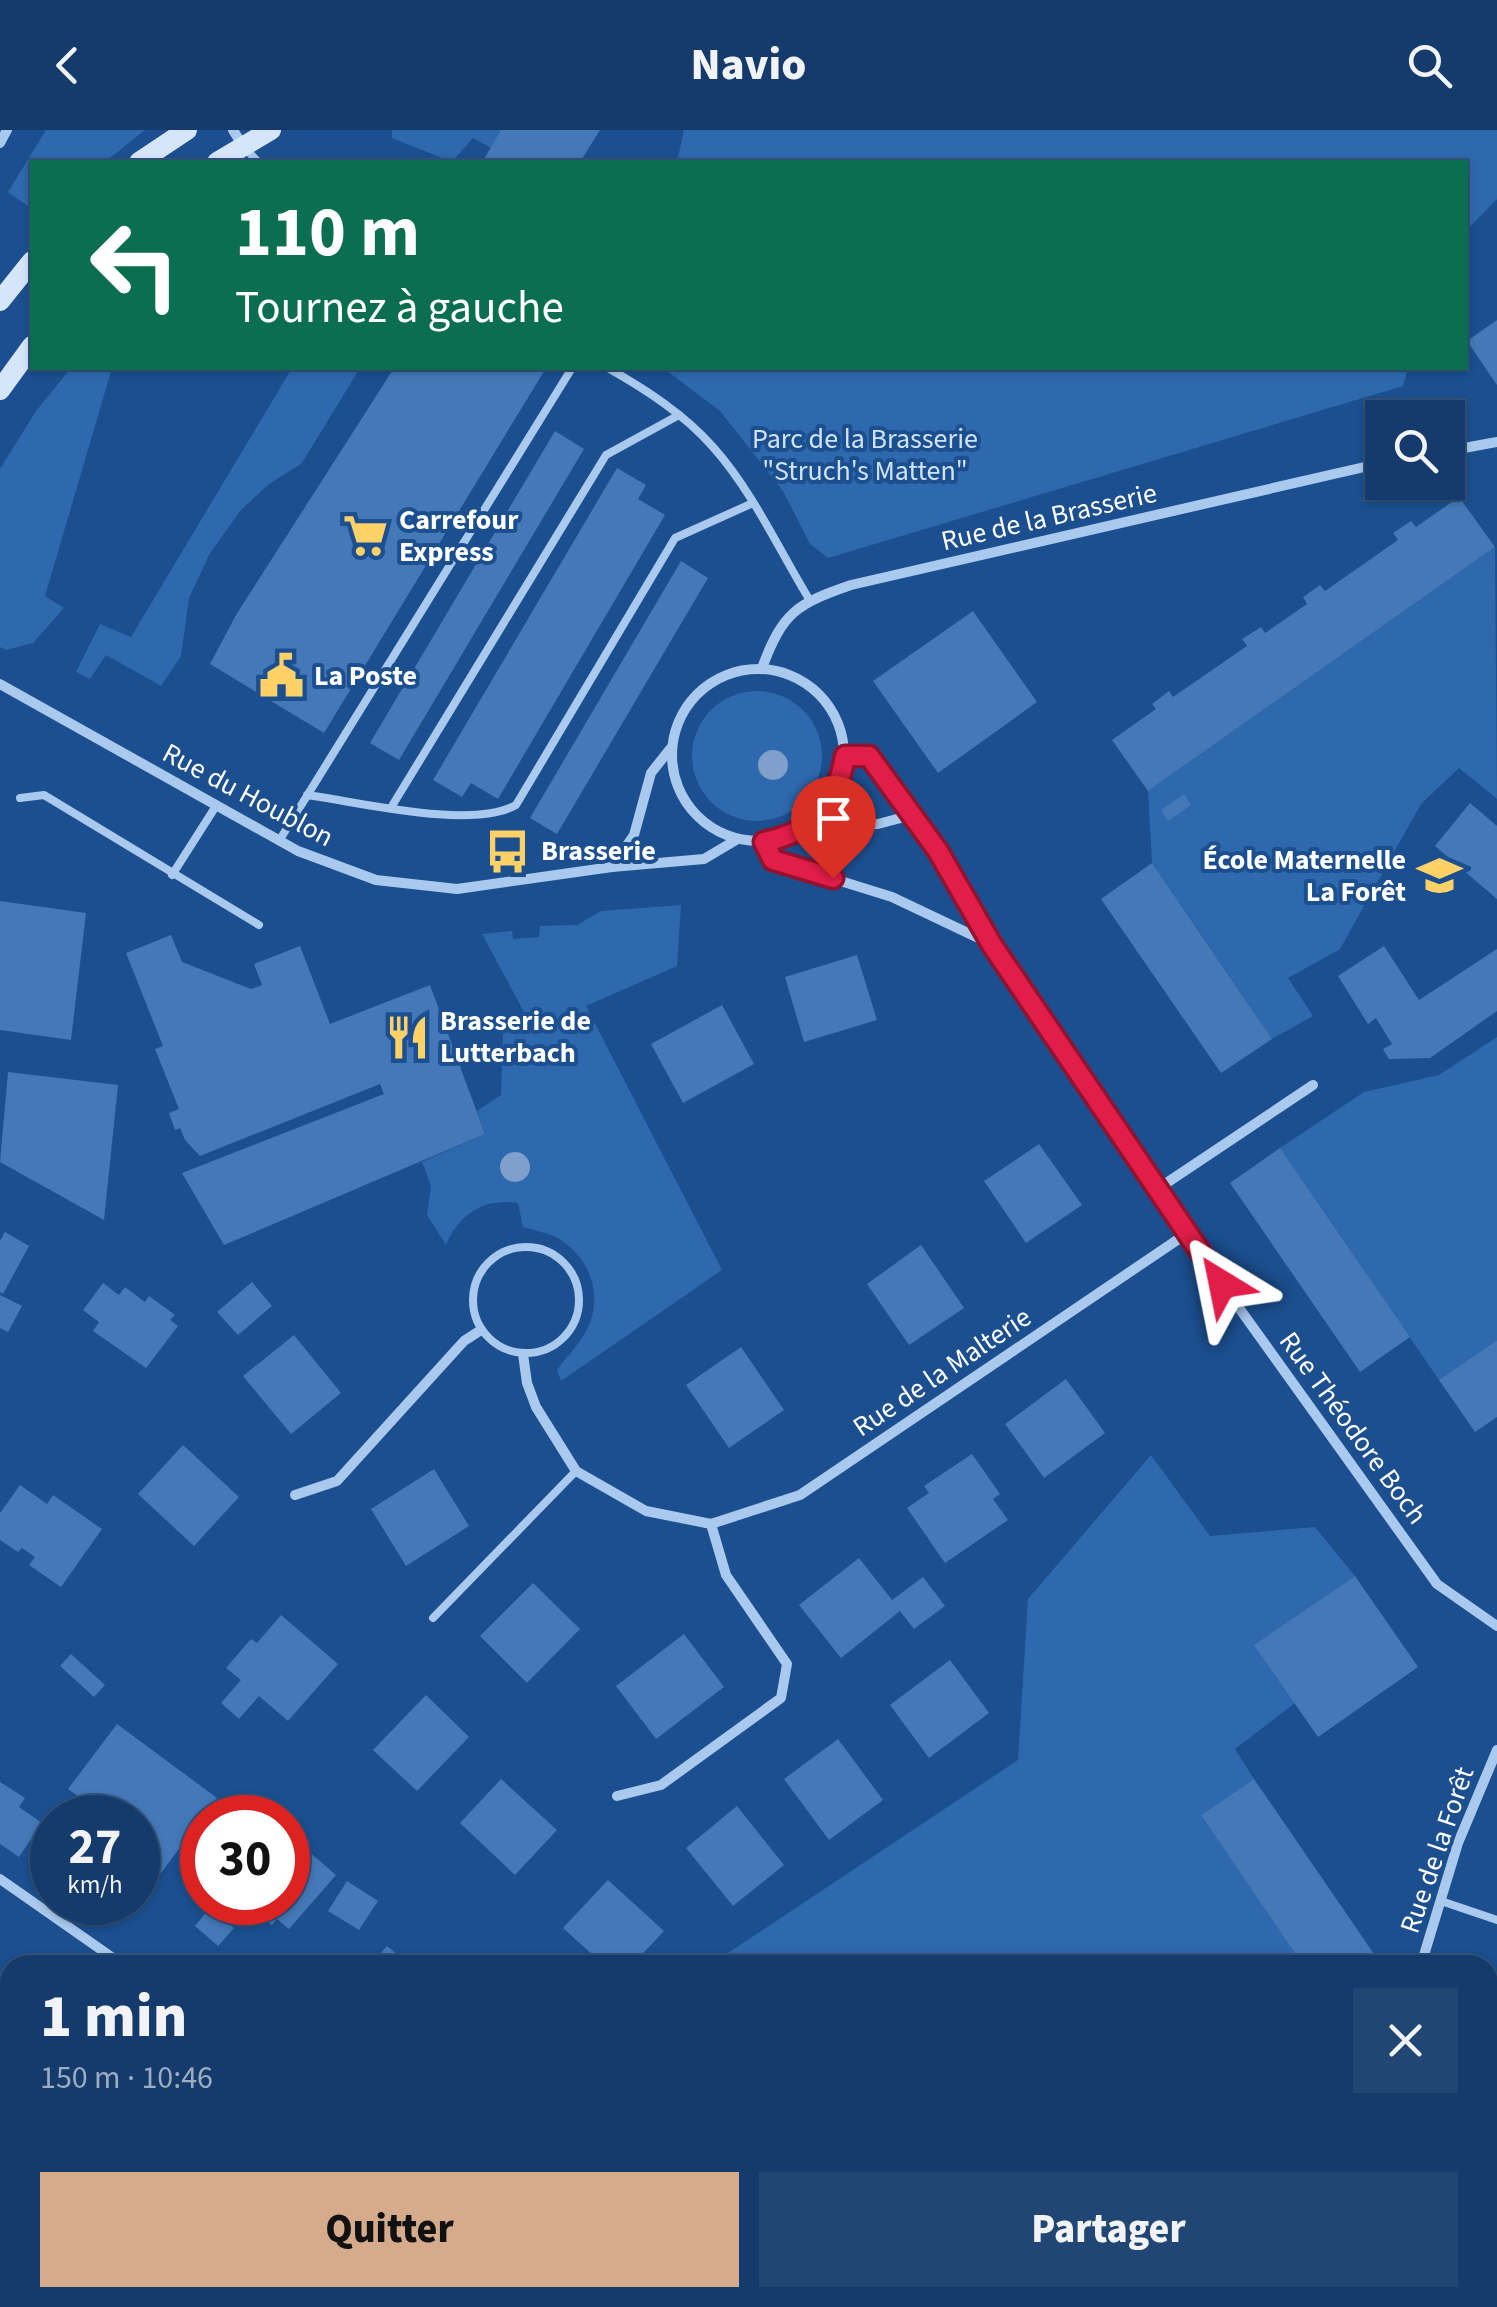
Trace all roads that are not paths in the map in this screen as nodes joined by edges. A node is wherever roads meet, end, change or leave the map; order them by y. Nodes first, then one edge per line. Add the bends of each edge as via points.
1 (7, 130) edge
2 (186, 130) edge
3 (272, 130) edge
4 (238, 138) edge
5 (0, 143) edge
6 (142, 160) edge
7 (219, 160) edge
8 (256, 160) edge
9 (30, 263) edge
10 (0, 302) edge
11 (30, 349) edge
12 (571, 370) edge
13 (611, 370) edge
14 (0, 390) edge
15 (678, 415) junction
16 (1497, 442) edge
17 (1465, 448) edge
18 (1365, 467) edge
19 (754, 502) junction
20 (809, 599) junction
21 (762, 668) junction
22 (0, 684) edge
23 (671, 748) junction
24 (845, 756) junction
25 (307, 795) junction
26 (20, 798) dead end
27 (216, 806) junction
28 (392, 806) junction
29 (912, 815) junction
30 (808, 826) junction
31 (736, 840) junction
32 (279, 841) junction
33 (764, 842) junction
34 (612, 867) junction
35 (172, 875) junction
36 (259, 925) dead end
37 (992, 945) junction
38 (1314, 1085) dead end
39 (1156, 1190) junction
40 (1186, 1234) junction
41 (481, 1330) junction
42 (522, 1354) junction
43 (576, 1472) junction
44 (295, 1495) dead end
45 (711, 1524) junction
46 (433, 1618) dead end
47 (1497, 1626) edge
48 (1497, 1750) edge
49 (616, 1796) dead end
50 (0, 1880) edge
51 (1441, 1900) junction
52 (1497, 1920) edge
53 (109, 1955) edge
54 (1425, 1955) edge

1 - 5 street
2 - 6 main road
3 - 4 main road
4 - 7 main road
4 - 8 lane
9 - 10 main road
11 - 14 main road
12 - 25 lane
13 - 15 lane
15 - 19 lane via 711,444
15 - 28 lane via 606,454
16 - 17 street
18 - 20 street, Rue de la Brasserie
19 - 20 lane
19 - 28 lane via 675,538 516,805 469,817
20 - 21 street, Rue de la Brasserie via 776,630
21 - 23 street via 724,676 691,699
21 - 24 street via 812,686 830,706
22 - 27 street, Rue du Houblon
23 - 31 street via 672,772 688,805 714,831
23 - 34 street via 651,773 634,835
24 - 29 street, Rue Théodore Boch via 869,756
24 - 30 street via 827,808
25 - 28 lane
25 - 32 lane
26 - 35 lane via 44,795
27 - 32 street, Rue du Houblon
27 - 35 lane
29 - 30 street via 878,824
29 - 37 street, Rue Théodore Boch
30 - 33 street
31 - 33 street
31 - 34 street, Rue du Houblon via 704,859
32 - 34 street, Rue du Houblon via 376,880 420,887 457,889
33 - 37 street via 773,860 892,897
35 - 36 lane
37 - 39 street, Rue Théodore Boch
38 - 39 street
39 - 40 street, Rue Théodore Boch
40 - 45 street, Rue de la Malterie via 800,1495
40 - 47 street, Rue Théodore Boch via 1438,1584
41 - 42 lane via 499,1347
41 - 42 lane via 474,1284 486,1263 506,1249 530,1245 553,1252 580,1291 578,1315 549,1349
41 - 44 street via 337,1481
42 - 43 street, Rue de la Malterie via 536,1407
43 - 45 street, Rue de la Malterie via 646,1512
43 - 46 lane
45 - 49 street via 726,1574 787,1664 781,1698 661,1785
48 - 51 street, Rue de la Forêt
50 - 53 street
51 - 52 lane
51 - 54 street, Rue de la Forêt

